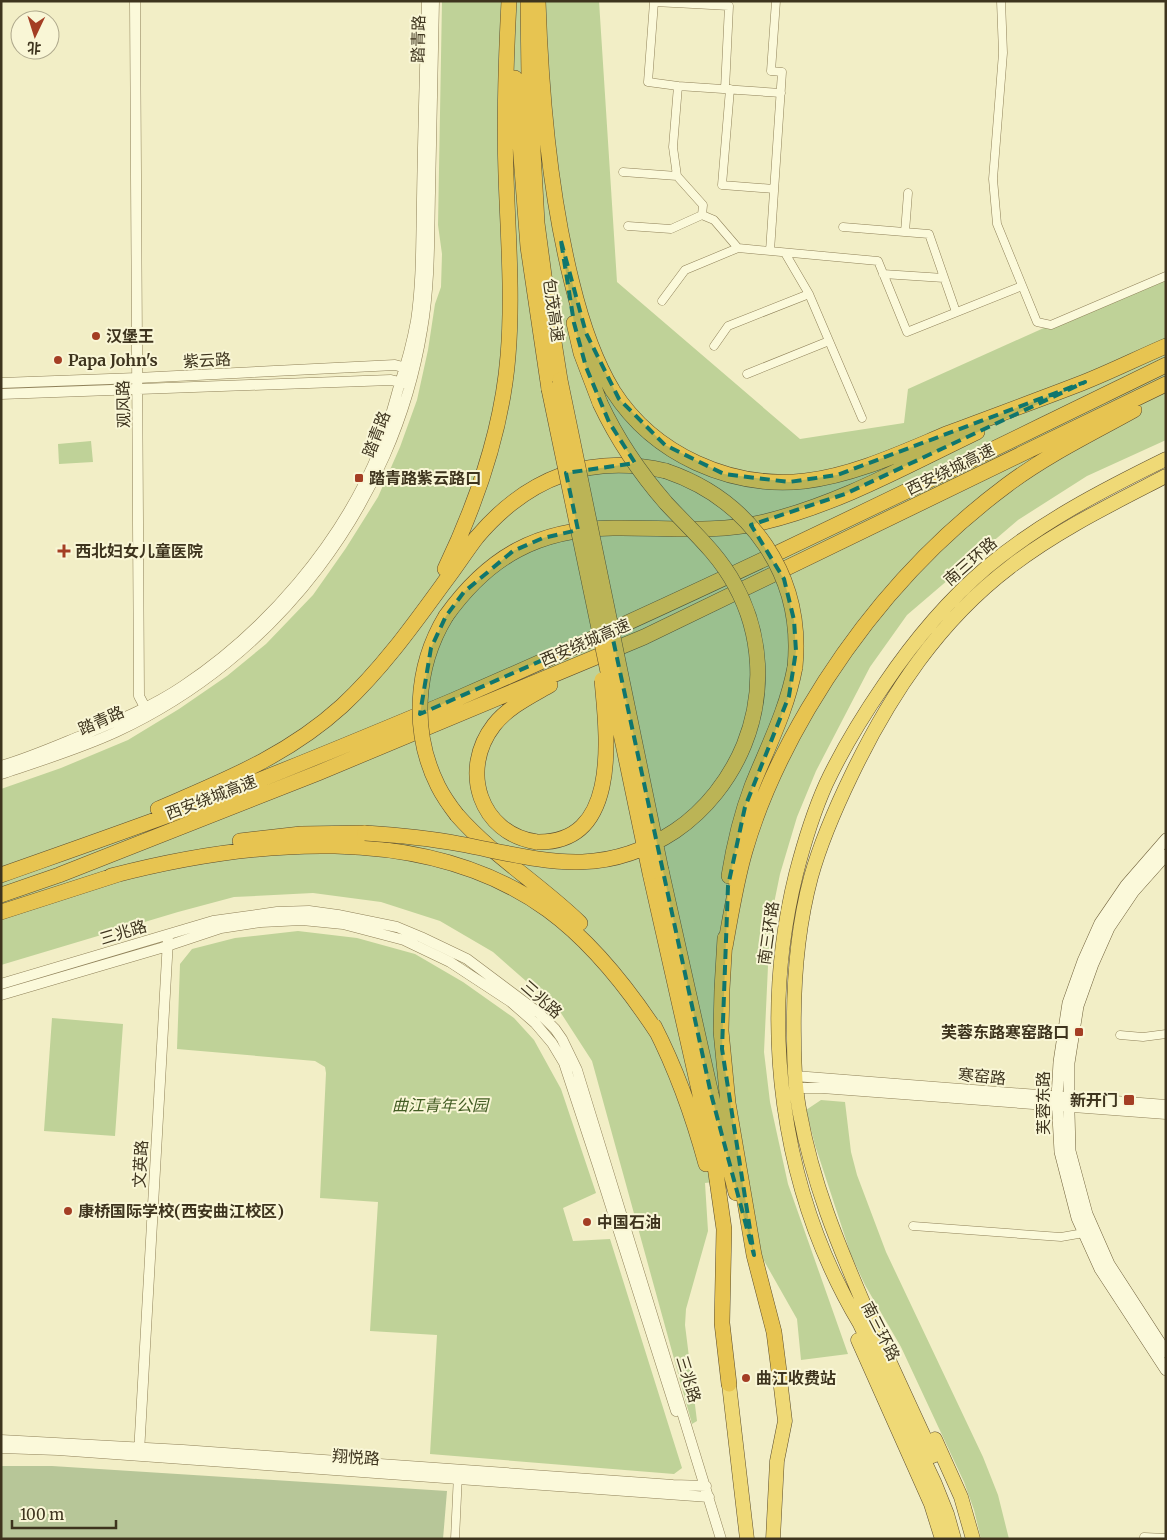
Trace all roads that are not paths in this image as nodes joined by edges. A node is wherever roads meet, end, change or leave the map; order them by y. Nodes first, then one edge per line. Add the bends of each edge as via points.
1 (135, 1) edge
2 (427, 1) edge
3 (434, 1) edge
4 (509, 1) edge
5 (513, 1) edge
6 (528, 1) edge
7 (538, 1) edge
8 (776, 1) edge
9 (1001, 1) edge
10 (693, 3) edge
11 (678, 86) junction
12 (728, 89) junction
13 (781, 93) junction
14 (623, 172) dead end
15 (677, 176) junction
16 (774, 190) junction
17 (908, 193) dead end
18 (702, 215) junction
19 (628, 226) dead end
20 (842, 227) dead end
21 (905, 232) junction
22 (561, 241) junction
23 (738, 248) junction
24 (770, 251) junction
25 (785, 253) junction
26 (883, 274) junction
27 (1166, 276) edge
28 (944, 278) junction
29 (1022, 286) junction
30 (809, 294) junction
31 (662, 301) dead end
32 (956, 312) junction
33 (829, 342) junction
34 (714, 346) dead end
35 (1166, 346) edge
36 (1166, 365) edge
37 (410, 369) junction
38 (747, 374) dead end
39 (137, 378) junction
40 (1085, 382) junction
41 (1, 383) edge
42 (405, 384) junction
43 (1166, 384) edge
44 (555, 385) junction
45 (138, 390) junction
46 (1166, 392) edge
47 (1, 394) edge
48 (862, 418) dead end
49 (1166, 459) edge
50 (1166, 476) edge
51 (596, 619) junction
52 (413, 622) junction
53 (626, 644) junction
54 (147, 711) junction
55 (1, 766) edge
56 (1, 774) edge
57 (1166, 839) edge
58 (1166, 855) edge
59 (655, 872) junction
60 (3, 875) edge
61 (111, 876) junction
62 (1, 895) edge
63 (1, 912) edge
64 (165, 935) junction
65 (164, 946) junction
66 (725, 947) junction
67 (1, 984) edge
68 (1, 995) edge
69 (658, 1034) junction
70 (1166, 1034) edge
71 (1120, 1035) dead end
72 (796, 1082) junction
73 (1064, 1103) junction
74 (1166, 1105) edge
75 (1166, 1114) edge
76 (912, 1226) dead end
77 (724, 1229) junction
78 (1084, 1233) junction
79 (754, 1255) junction
80 (860, 1295) junction
81 (845, 1299) junction
82 (1166, 1352) edge
83 (1166, 1370) edge
84 (888, 1373) junction
85 (780, 1379) joint
86 (729, 1384) joint
87 (1, 1440) edge
88 (1, 1448) edge
89 (136, 1452) junction
90 (458, 1475) junction
91 (703, 1485) junction
92 (706, 1497) junction
93 (1166, 1538) edge
94 (454, 1539) edge
95 (716, 1539) edge
96 (722, 1539) edge
97 (746, 1539) edge
98 (773, 1539) edge
99 (942, 1539) edge
100 (954, 1539) edge
101 (962, 1539) edge
102 (973, 1539) edge
103 (1144, 1539) edge

1 - 39 street, 观风路
2 - 37 street, 踏青路 via 420,266
3 - 37 street, 踏青路 via 428,268 423,327
4 - 52 highway via 505,112 510,306 505,384 478,493 444,569
5 - 44 highway, 包茂高速 via 516,100 528,247
6 - 44 highway via 537,224
7 - 22 highway via 543,92
8 - 13 street via 770,71 782,72
9 - 29 street via 1003,53 993,179 997,224
10 - 11 street via 654,2 648,82
10 - 12 street via 729,6
11 - 12 street
11 - 15 street via 673,147
12 - 13 street
12 - 16 street via 722,186
13 - 16 street
14 - 15 street
15 - 18 street via 703,205
16 - 24 street
17 - 21 street
18 - 19 street via 671,229
18 - 23 street via 714,220
20 - 21 street
21 - 28 street via 929,234
22 - 40 highway via 586,333 619,399 641,426 665,445 687,459 724,474 789,482 837,475
22 - 61 highway, bridge via 574,323 600,403 639,470 727,572 748,615 756,648 758,682 755,705 750,729 734,767 715,794 680,828 652,844 611,859 586,863 549,862 429,838 365,833 301,834 235,842
23 - 24 street
23 - 31 street via 685,270
24 - 25 street
25 - 26 street via 878,261
25 - 30 street
26 - 28 street
26 - 32 street via 906,332
27 - 29 street via 1051,325 1037,322
28 - 32 street
29 - 32 street
30 - 33 street
30 - 34 street via 728,326
33 - 38 street
33 - 48 street
35 - 40 highway
36 - 60 highway, 西安绕城高速 via 819,533 445,704 260,780
37 - 39 street, 紫云路 via 395,365
37 - 42 street, 踏青路
39 - 41 street, 紫云路
39 - 45 street, 观风路
40 - 69 highway, bridge via 845,494 792,515 717,529 582,530 533,542 487,570 464,592 446,616 434,638 421,687 420,718 433,776 457,815 588,932 630,986
42 - 45 street, 紫云路 via 391,380
42 - 54 street, 踏青路 via 394,436 381,465 320,569 278,616 230,660 183,694
43 - 53 highway, 西安绕城高速
44 - 51 highway, 包茂高速, bridge
44 - 59 highway, bridge
45 - 47 street, 紫云路
45 - 54 street, 观风路 via 139,696
46 - 66 highway via 1076,441 1008,484 931,550 863,626 825,681 777,764 745,850
49 - 81 highway, 南三环路 via 1054,519 1009,550 950,602 914,643 875,698 838,759 814,813 799,861 784,936 779,990 779,1050 790,1138 800,1182 814,1226
50 - 72 highway, 南三环路 via 1080,520 998,576 954,617 884,712 836,807 811,878 795,975
51 - 53 highway, bridge via 606,743 601,789 590,817 577,831 561,839 538,842 518,838 506,831 486,809 479,790 479,760 496,723 516,706 558,680
51 - 59 highway, bridge
52 - 60 highway via 353,695 292,745 224,781
52 - 66 highway, bridge via 477,537 530,489 555,477 595,466 636,465 666,471 695,482 747,521 780,571 790,600 796,636 795,667 787,702 752,787 734,846
53 - 62 highway, 西安绕城高速 via 318,774
54 - 55 street, 踏青路
54 - 56 street, 踏青路 via 116,732
57 - 73 main road, 芙蓉东路 via 1126,885 1100,923 1083,961 1068,1003 1059,1062
58 - 73 main road, 芙蓉东路 via 1109,928 1092,964 1078,1006
59 - 77 highway via 713,1152
59 - 79 highway via 727,1161
61 - 63 highway
61 - 69 highway via 191,858 279,848 382,850 453,864 510,887 571,928 603,960
64 - 65 street, 文英路
64 - 67 street, 三兆路
64 - 91 street, 三兆路 via 213,921 277,912 309,911 366,920 405,931 467,959 555,1029 584,1089
65 - 68 street, 三兆路
65 - 89 street, 文英路
65 - 91 street, 三兆路 via 221,928 260,922 302,920 343,924 404,940 450,962 511,1002 535,1023 564,1063
66 - 79 highway via 721,1031 724,1068
69 - 77 highway via 693,1118
70 - 71 street
72 - 73 street, 寒窑路 via 831,1089
72 - 80 highway, 南三环路 via 820,1196
73 - 74 street, 寒窑路
73 - 75 street, 寒窑路
73 - 78 main road, 芙蓉东路 via 1060,1152
73 - 82 main road, 芙蓉东路 via 1070,1151 1087,1214 1109,1264
76 - 78 street via 1061,1237
77 - 86 highway via 721,1302
78 - 83 main road, 芙蓉东路 via 1100,1268
79 - 85 highway via 774,1332
80 - 84 highway, 南三环路
80 - 102 highway via 899,1362 963,1505
81 - 84 highway, 南三环路
81 - 99 highway via 866,1361 931,1504
84 - 100 highway, 南三环路 via 947,1514
84 - 101 highway, 南三环路 via 947,1488
85 - 98 highway via 785,1428 777,1462
86 - 97 highway
87 - 89 street, 翔悦路
88 - 89 street, 翔悦路
89 - 90 street, 翔悦路
90 - 91 street, 翔悦路
90 - 92 street, 翔悦路
90 - 94 street
91 - 92 street, 三兆路
92 - 95 street, 三兆路
92 - 96 street, 三兆路
93 - 103 street

